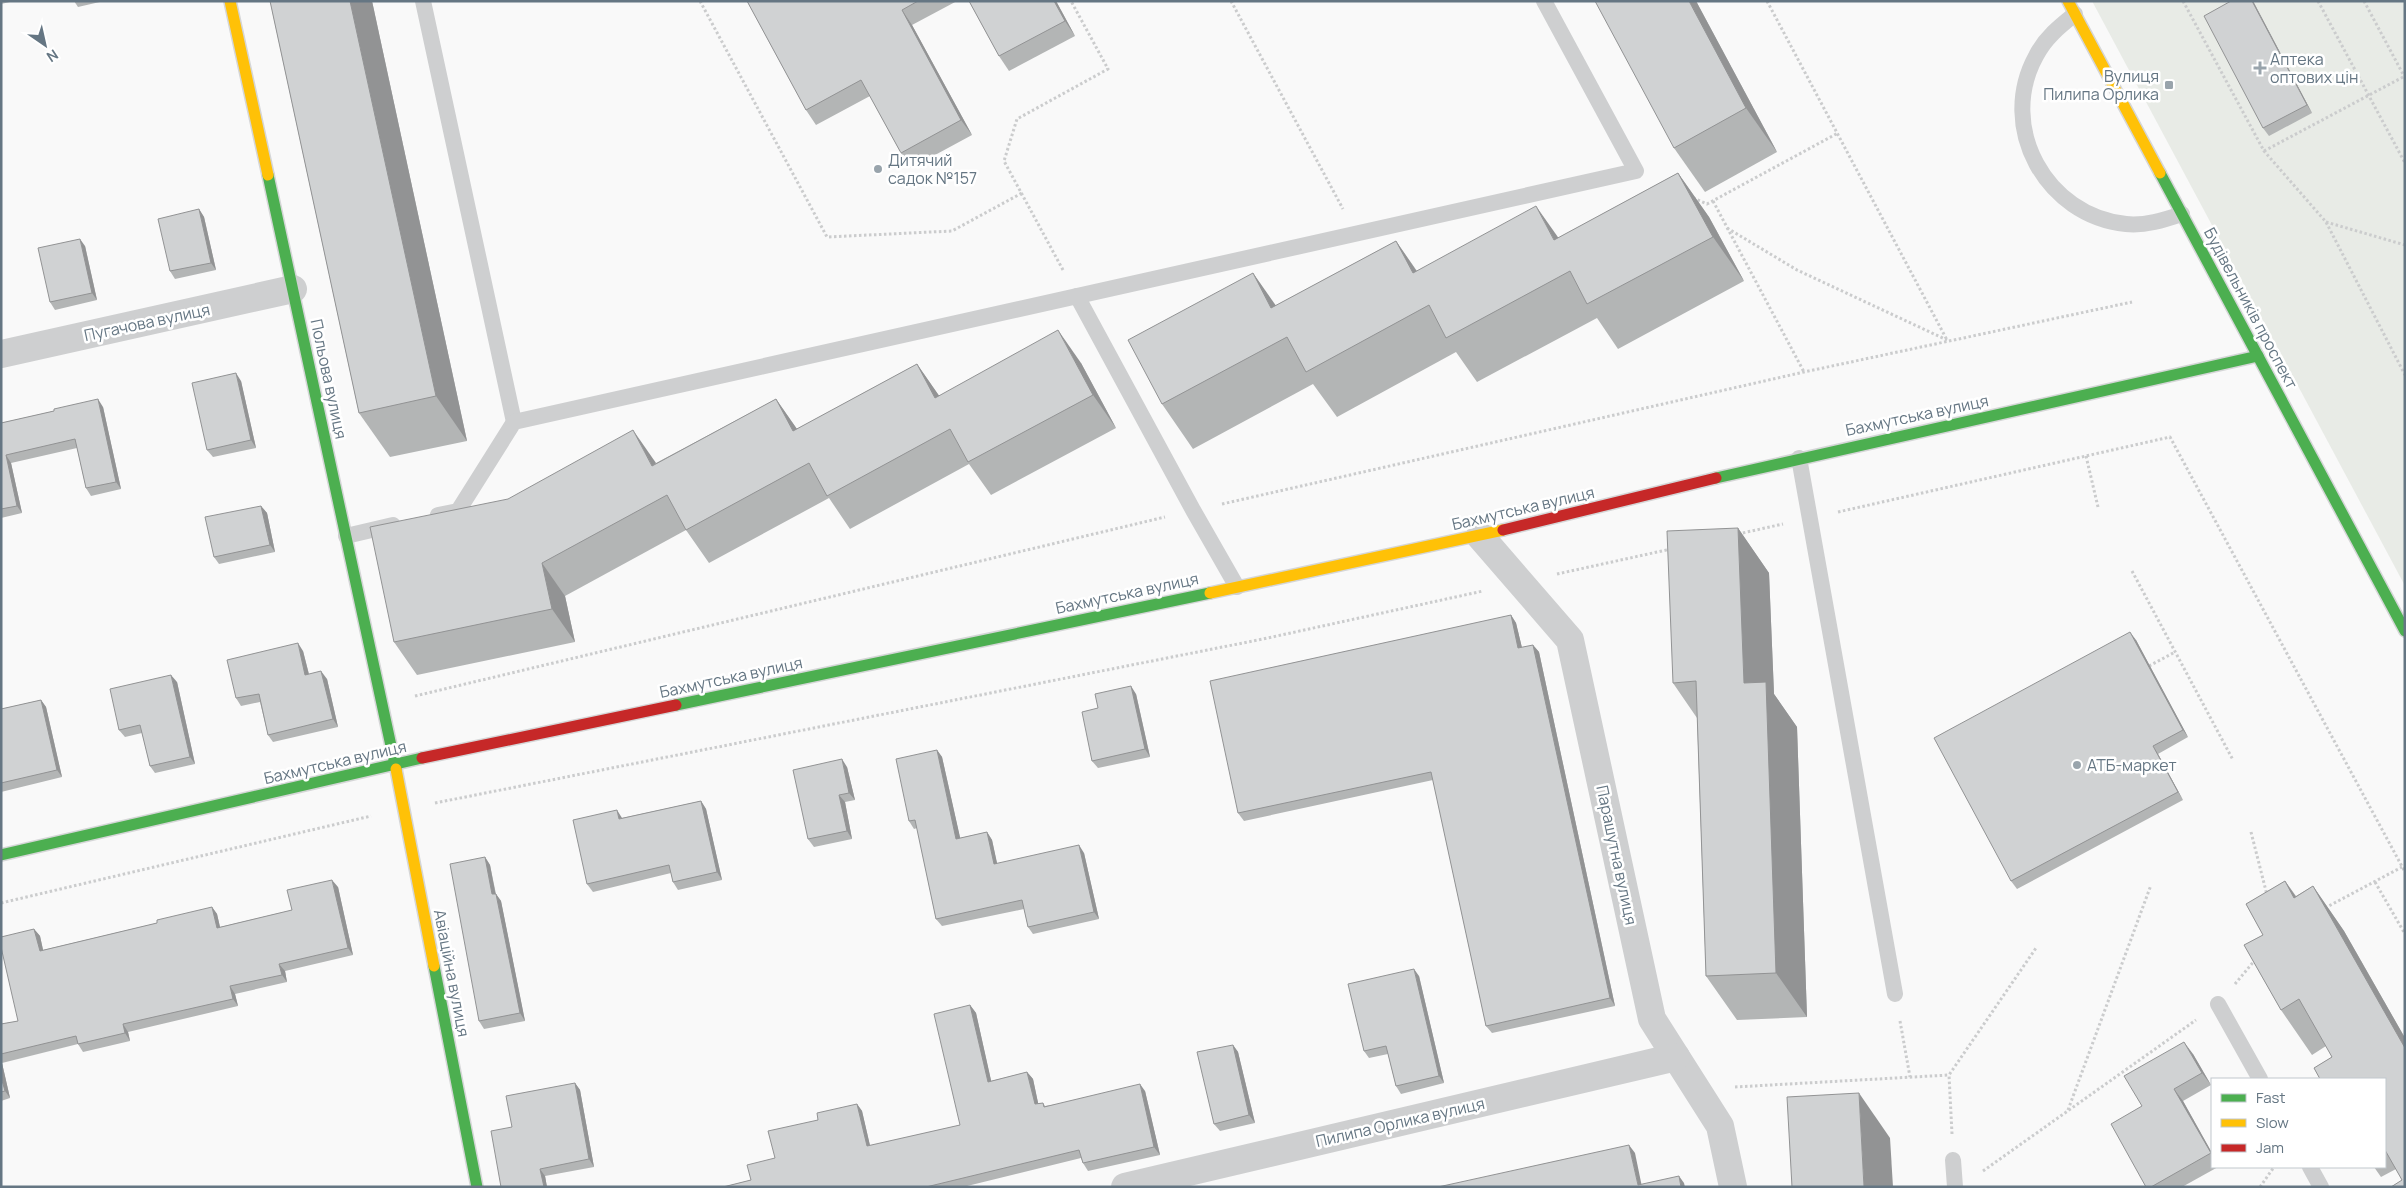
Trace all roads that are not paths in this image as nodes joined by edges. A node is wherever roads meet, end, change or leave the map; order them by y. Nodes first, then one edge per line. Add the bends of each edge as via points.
1 (230, 1) edge
2 (423, 1) edge
3 (1544, 1) edge
4 (2072, 8) edge
5 (2182, 214) junction
6 (293, 290) junction
7 (1077, 296) junction
8 (1, 354) edge
9 (2258, 356) junction
10 (514, 422) junction
11 (1799, 458) junction
12 (346, 536) junction
13 (1480, 536) junction
14 (1237, 587) junction
15 (2400, 610) edge
16 (2405, 631) edge
17 (396, 764) junction
18 (1, 855) edge
19 (1896, 994) road end
20 (2218, 1004) road end
21 (1676, 1057) junction
22 (2259, 1078) edge
23 (1953, 1160) road end
24 (2311, 1168) edge
25 (477, 1187) edge
26 (1125, 1187) edge
27 (1733, 1187) edge
28 (1954, 1187) edge
29 (2321, 1187) edge

1 - 6 street, Польова вулиця
2 - 10 lane
3 - 7 lane via 1636,171
4 - 5 street, Будівельників проспект
4 - 5 lane via 2036,55 2026,81 2022,110 2025,138 2035,164 2052,188 2073,206 2099,218 2127,224 2155,222
5 - 9 street, Будівельників проспект
6 - 8 street, Пугачова вулиця
6 - 12 street, Польова вулиця
7 - 10 lane
7 - 14 lane
9 - 11 street, Бахмутська вулиця
9 - 15 street, Будівельників проспект
10 - 12 lane via 458,511
11 - 13 street, Бахмутська вулиця
11 - 19 lane
12 - 17 street, Польова вулиця
13 - 14 street, Бахмутська вулиця
13 - 21 street, Парашутна вулиця via 1570,640 1652,1019
14 - 17 street, Бахмутська вулиця
15 - 16 street, Будівельників проспект
17 - 18 street, Бахмутська вулиця
17 - 25 street, Авіаційна вулиця
20 - 22 lane
21 - 26 street, Пилипа Орлика вулиця
21 - 27 street, Парашутна вулиця via 1720,1126
23 - 28 lane
24 - 29 lane

